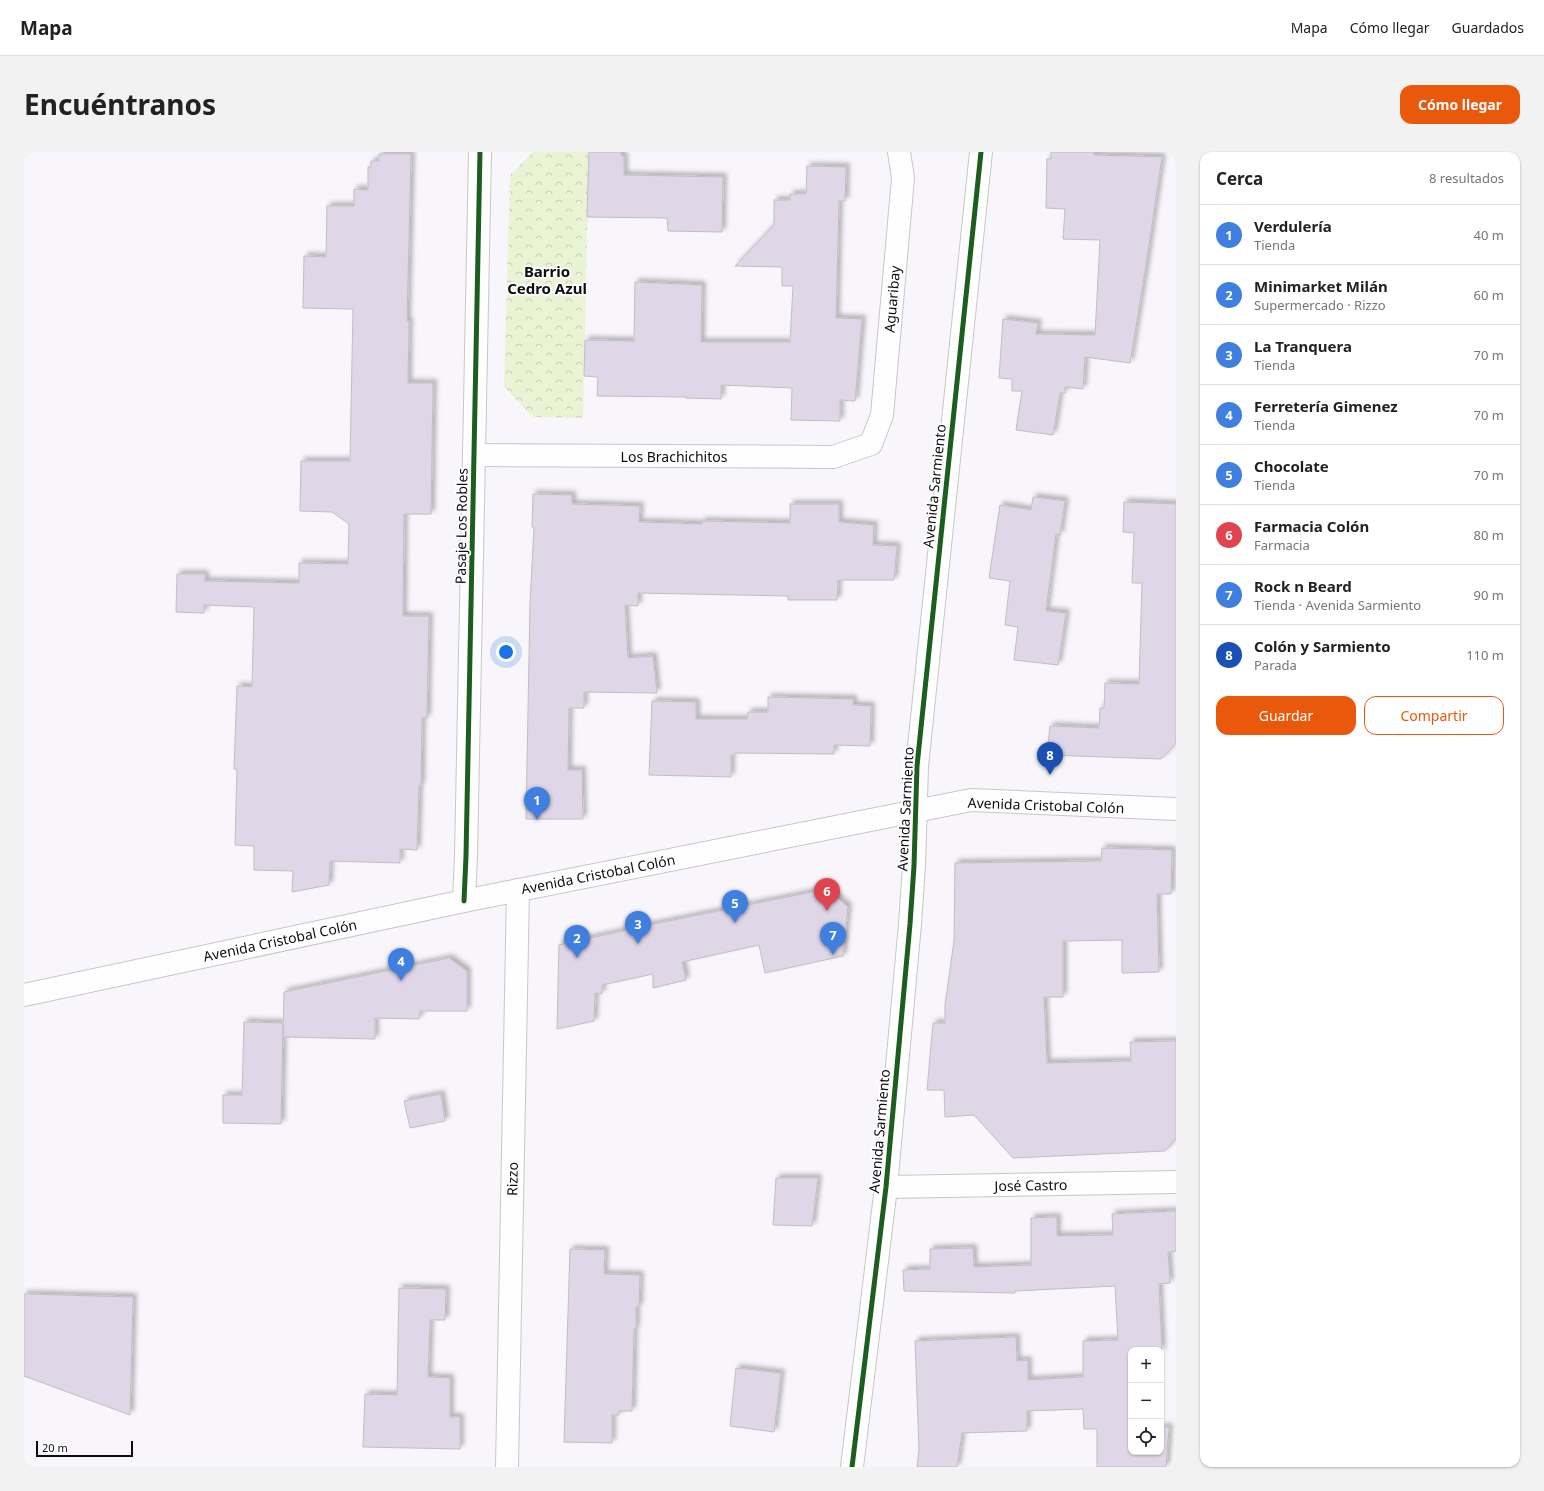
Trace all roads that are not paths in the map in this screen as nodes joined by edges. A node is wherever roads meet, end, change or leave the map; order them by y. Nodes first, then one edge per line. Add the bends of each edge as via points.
1 (480, 152) edge
2 (899, 152) edge
3 (981, 152) edge
4 (871, 444) joint
5 (474, 455) junction
6 (1176, 809) edge
7 (916, 810) junction
8 (518, 890) junction
9 (464, 901) junction
10 (24, 995) edge
11 (1176, 1182) edge
12 (886, 1187) junction
13 (507, 1467) edge
14 (852, 1467) edge

1 - 5 street, Pasaje Los Robles
2 - 4 street, Aguaribay via 903,178 882,416
3 - 7 street, Avenida Sarmiento via 917,766
4 - 5 street, Los Brachichitos via 833,457
5 - 9 street, Pasaje Los Robles
6 - 7 street, Avenida Cristobal Colón via 971,800
7 - 8 street, Avenida Cristobal Colón
7 - 12 street, Avenida Sarmiento via 910,924
8 - 9 street, Avenida Cristobal Colón
8 - 13 street, Rizzo
9 - 10 street, Avenida Cristobal Colón
11 - 12 street, José Castro
12 - 14 street, Avenida Sarmiento

